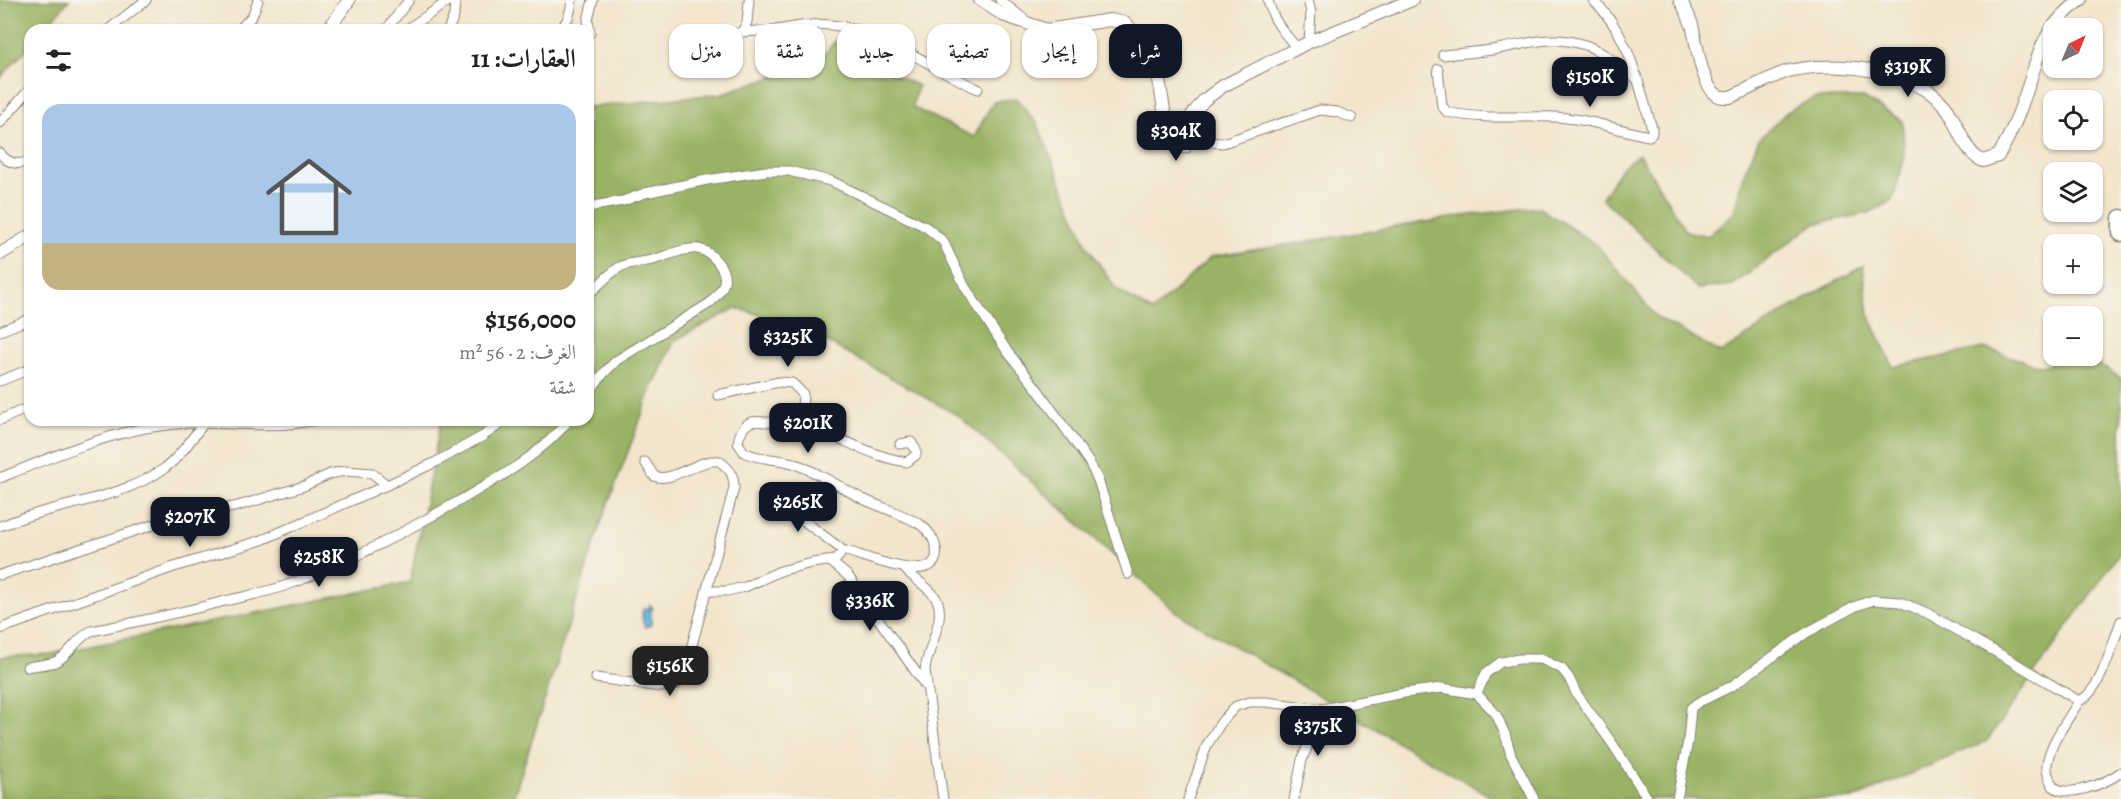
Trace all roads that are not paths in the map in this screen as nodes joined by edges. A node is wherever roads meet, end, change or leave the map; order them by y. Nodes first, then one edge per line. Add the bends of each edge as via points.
1 (146, 0) edge
2 (259, 0) edge
3 (349, 0) edge
4 (409, 0) edge
5 (450, 0) edge
6 (455, 0) edge
7 (572, 0) edge
8 (593, 0) edge
9 (749, 0) edge
10 (980, 0) edge
11 (1000, 0) edge
12 (1268, 0) edge
13 (1308, 0) edge
14 (1412, 0) edge
15 (1593, 0) edge
16 (1680, 0) edge
17 (2081, 0) edge
18 (116, 24) edge
19 (245, 24) edge
20 (332, 24) edge
21 (391, 24) edge
22 (414, 24) edge
23 (451, 24) edge
24 (565, 24) edge
25 (589, 24) edge
26 (1029, 24) edge
27 (1031, 24) edge
28 (1080, 24) edge
29 (743, 30) edge
30 (743, 32) edge
31 (1309, 42) junction
32 (1297, 48) junction
33 (1443, 55) dead end
34 (1438, 69) dead end
35 (1636, 78) junction
36 (978, 88) dead end
37 (24, 96) edge
38 (1352, 118) dead end
39 (0, 123) edge
40 (1188, 134) junction
41 (0, 153) edge
42 (24, 162) edge
43 (594, 206) edge
44 (2121, 218) edge
45 (2121, 233) edge
46 (24, 240) edge
47 (0, 254) edge
48 (594, 288) edge
49 (24, 321) edge
50 (0, 331) edge
51 (24, 371) edge
52 (0, 381) edge
53 (594, 386) edge
54 (718, 395) dead end
55 (24, 410) edge
56 (0, 420) edge
57 (158, 426) edge
58 (202, 426) edge
59 (497, 426) edge
60 (563, 426) edge
61 (801, 426) junction
62 (900, 444) dead end
63 (645, 462) dead end
64 (0, 478) edge
65 (387, 485) junction
66 (772, 496) dead end
67 (0, 526) edge
68 (842, 551) junction
69 (830, 561) junction
70 (905, 569) junction
71 (1128, 574) dead end
72 (0, 575) edge
73 (706, 591) junction
74 (2121, 621) edge
75 (0, 629) edge
76 (27, 667) dead end
77 (596, 678) dead end
78 (926, 686) junction
79 (1477, 694) junction
80 (2079, 701) junction
81 (1322, 709) junction
82 (2121, 772) edge
83 (943, 799) edge
84 (1188, 799) edge
85 (1294, 799) edge
86 (1534, 799) edge
87 (1648, 799) edge
88 (1677, 799) edge

1 - 18 street
2 - 19 street
3 - 20 main road
4 - 21 street
5 - 22 street
6 - 23 street
7 - 24 street
8 - 25 street
9 - 29 street
10 - 26 main road via 1003,15
11 - 27 street
12 - 32 street via 1276,23
13 - 31 street
14 - 31 main road
15 - 35 street via 1620,35
16 - 17 main road via 1715,95 1730,97 1777,75 1810,67 1885,74 1934,95 1952,115 1970,151 1983,161 1998,156 2019,114 2044,40
28 - 40 main road via 1110,20 1125,23 1159,79 1169,134 1181,148 1185,147
30 - 36 street via 810,24 840,26 865,33
31 - 32 main road
32 - 40 main road via 1222,86 1204,100 1192,115
33 - 35 street via 1557,40 1586,45
34 - 35 street via 1442,106 1447,112 1479,117 1566,118 1649,136 1653,131
37 - 39 street
38 - 40 street via 1320,110 1223,143 1199,141
41 - 42 street via 9,162
43 - 71 street via 707,180 789,171 831,181 926,227 943,241 965,286 1007,351 1089,462
44 - 45 highway
46 - 47 main road
48 - 53 street via 627,264 687,248 712,255 723,270 725,283 710,303 617,360
49 - 50 street
51 - 52 street
54 - 61 street via 778,382 792,383 803,394
55 - 56 street
57 - 64 street via 116,436
58 - 67 street via 176,457 152,476 78,504
59 - 65 street
60 - 76 street via 546,444 484,486 345,562 262,593 91,631 57,661
61 - 62 street via 892,460 907,462 916,455 912,442
61 - 70 street via 749,423 741,432 738,446 748,455 802,466 921,525 932,537 936,557 924,569
63 - 73 street via 659,478 712,460 732,472 734,488
65 - 72 street via 372,473 330,474 304,486 238,506 159,523
65 - 75 street via 262,540 171,567
66 - 68 street
68 - 69 street
68 - 70 street
69 - 73 street via 780,571 745,587
69 - 78 street via 848,576
70 - 78 street via 939,603 938,623 925,661
73 - 77 street via 688,660 675,685 661,687
74 - 80 street via 2096,683
78 - 83 street
79 - 81 street via 1442,688
79 - 86 street via 1496,714 1510,755
79 - 87 street via 1486,673 1501,662 1541,659 1562,669
80 - 82 street via 2047,765 2056,793 2068,798 2088,793
80 - 88 street via 1936,618 1900,602 1873,600 1806,633 1732,686 1691,708
81 - 84 street via 1266,702 1236,706 1207,745
81 - 85 street via 1302,760

